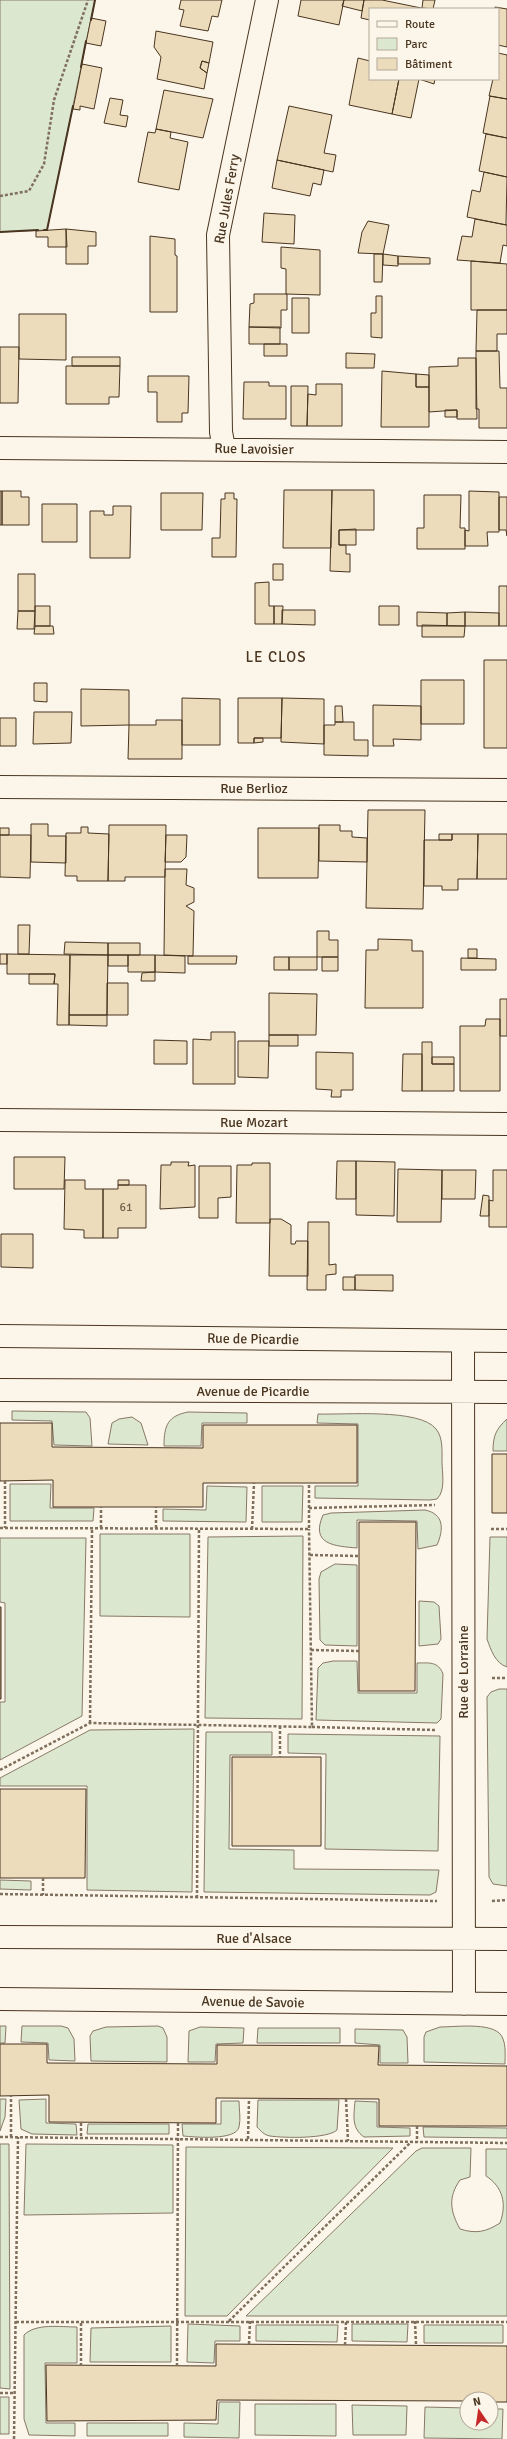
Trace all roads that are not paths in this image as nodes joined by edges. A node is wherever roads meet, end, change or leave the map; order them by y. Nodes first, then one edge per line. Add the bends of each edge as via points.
1 (267, 0) edge
2 (0, 448) edge
3 (224, 448) junction
4 (507, 452) edge
5 (0, 787) edge
6 (507, 790) edge
7 (0, 1120) edge
8 (507, 1124) edge
9 (0, 1336) edge
10 (463, 1341) junction
11 (507, 1341) edge
12 (0, 1390) edge
13 (462, 1392) junction
14 (507, 1392) edge
15 (0, 1938) edge
16 (464, 1938) junction
17 (507, 1938) edge
18 (0, 1999) edge
19 (464, 2004) junction
20 (507, 2004) edge

1 - 3 street, Rue Jules Ferry via 218,235 221,432
2 - 3 street, Rue Lavoisier
3 - 4 street, Rue Lavoisier
5 - 6 street, Rue Berlioz
7 - 8 street, Rue Mozart
9 - 10 street, Rue de Picardie
10 - 11 street, Rue de Picardie
10 - 13 street, Rue de Lorraine
12 - 13 street, Avenue de Picardie
13 - 14 street, Avenue de Picardie
13 - 16 street, Rue de Lorraine
15 - 16 street, Rue d'Alsace
16 - 17 street, Rue d'Alsace
16 - 19 street, Rue de Lorraine
18 - 19 street, Avenue de Savoie
19 - 20 street, Avenue de Savoie

